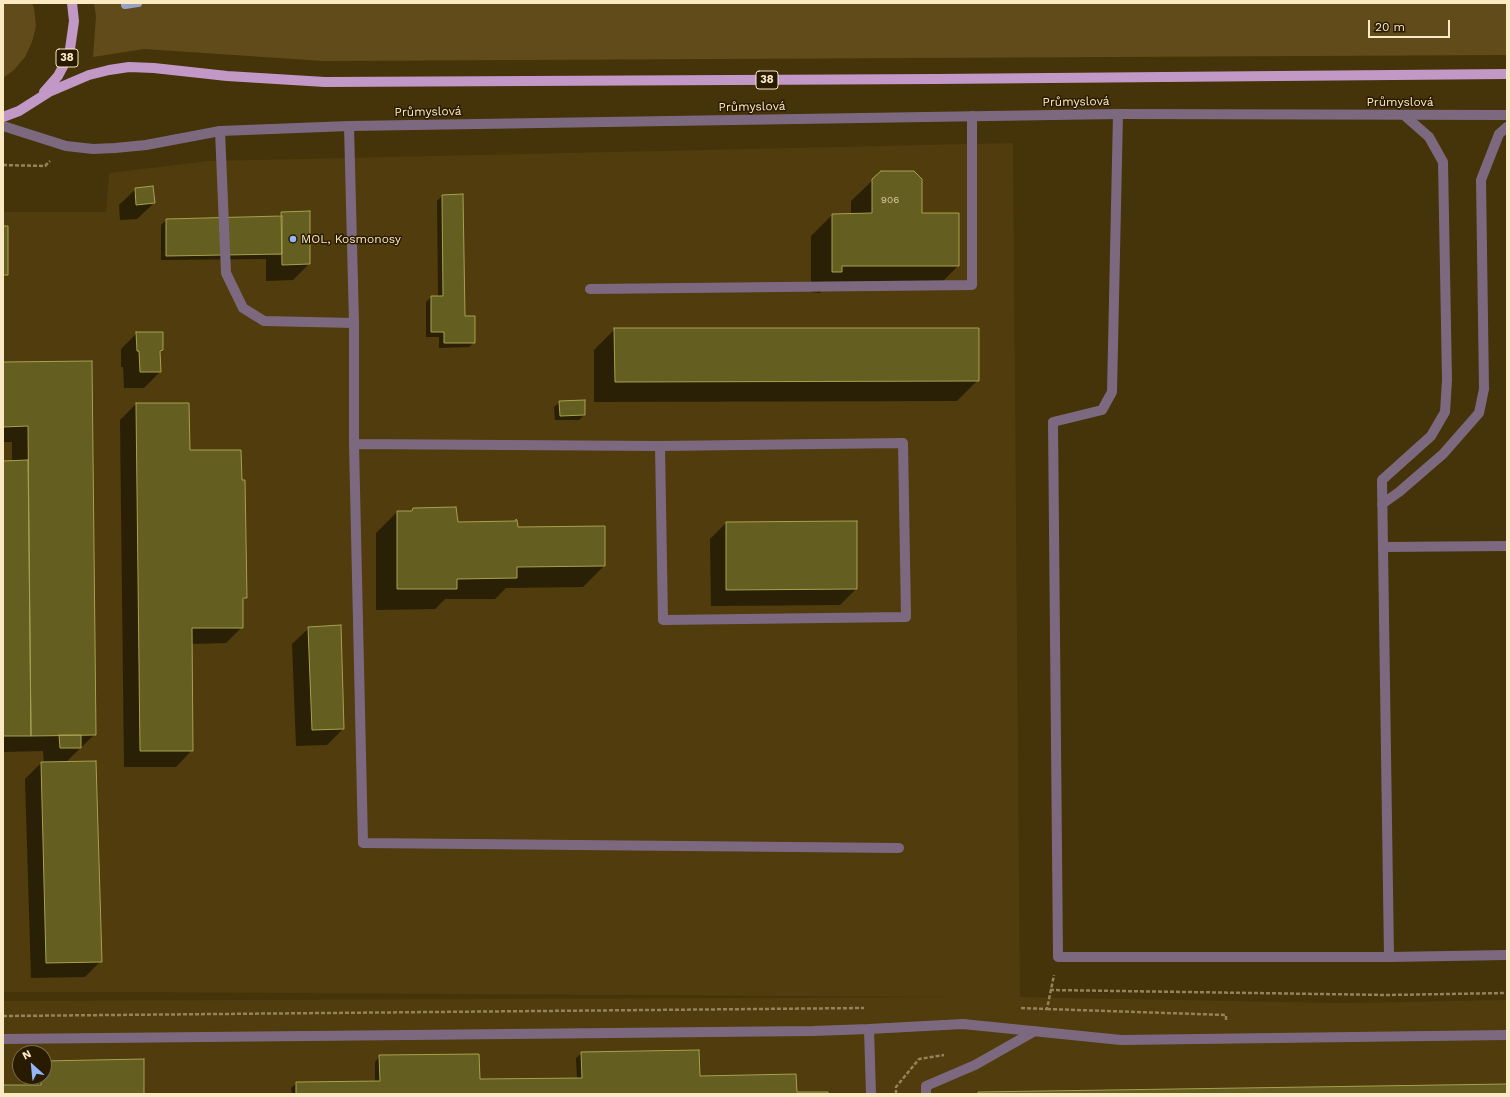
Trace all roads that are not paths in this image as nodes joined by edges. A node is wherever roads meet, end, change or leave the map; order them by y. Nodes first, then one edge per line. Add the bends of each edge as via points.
1 (72, 3) edge
2 (1507, 74) edge
3 (34, 102) junction
4 (1118, 114) junction
5 (1404, 115) junction
6 (1507, 115) edge
7 (972, 116) junction
8 (3, 117) edge
9 (3, 126) edge
10 (349, 126) junction
11 (1507, 127) edge
12 (220, 131) junction
13 (590, 289) dead end
14 (354, 323) junction
15 (354, 444) junction
16 (660, 446) junction
17 (1382, 504) junction
18 (1507, 546) edge
19 (1383, 547) junction
20 (899, 848) dead end
21 (1507, 955) edge
22 (1389, 957) junction
23 (869, 1029) junction
24 (1035, 1030) junction
25 (1507, 1035) edge
26 (3, 1039) edge
27 (870, 1094) edge
28 (926, 1094) edge

1 - 3 main road, Průmyslová / 38 via 74,21 67,59 50,87
2 - 3 main road, Průmyslová / 38 via 325,82 129,67 89,75 49,92
3 - 8 main road, Průmyslová / 38
4 - 5 street, Průmyslová
4 - 7 street, Průmyslová
4 - 22 street via 1112,392 1102,410 1053,422 1058,957
5 - 6 street, Průmyslová
5 - 17 street via 1429,137 1443,162 1447,380 1445,412 1430,436 1382,480
7 - 10 street, Průmyslová
7 - 13 street via 972,285
9 - 12 street, Průmyslová via 66,146 93,149 146,144
10 - 12 street, Průmyslová
10 - 14 street
11 - 17 street via 1499,134 1481,180 1484,389 1479,413 1443,454
12 - 14 street via 226,273 243,308 264,321
14 - 15 street
15 - 16 street
15 - 20 street via 364,843
16 - 16 street via 903,443 906,617 663,620
17 - 19 street
18 - 19 street
19 - 22 street
21 - 22 street
23 - 24 street via 963,1024
23 - 26 street
23 - 27 street
24 - 25 street via 1121,1040
24 - 28 street via 975,1065 926,1086

